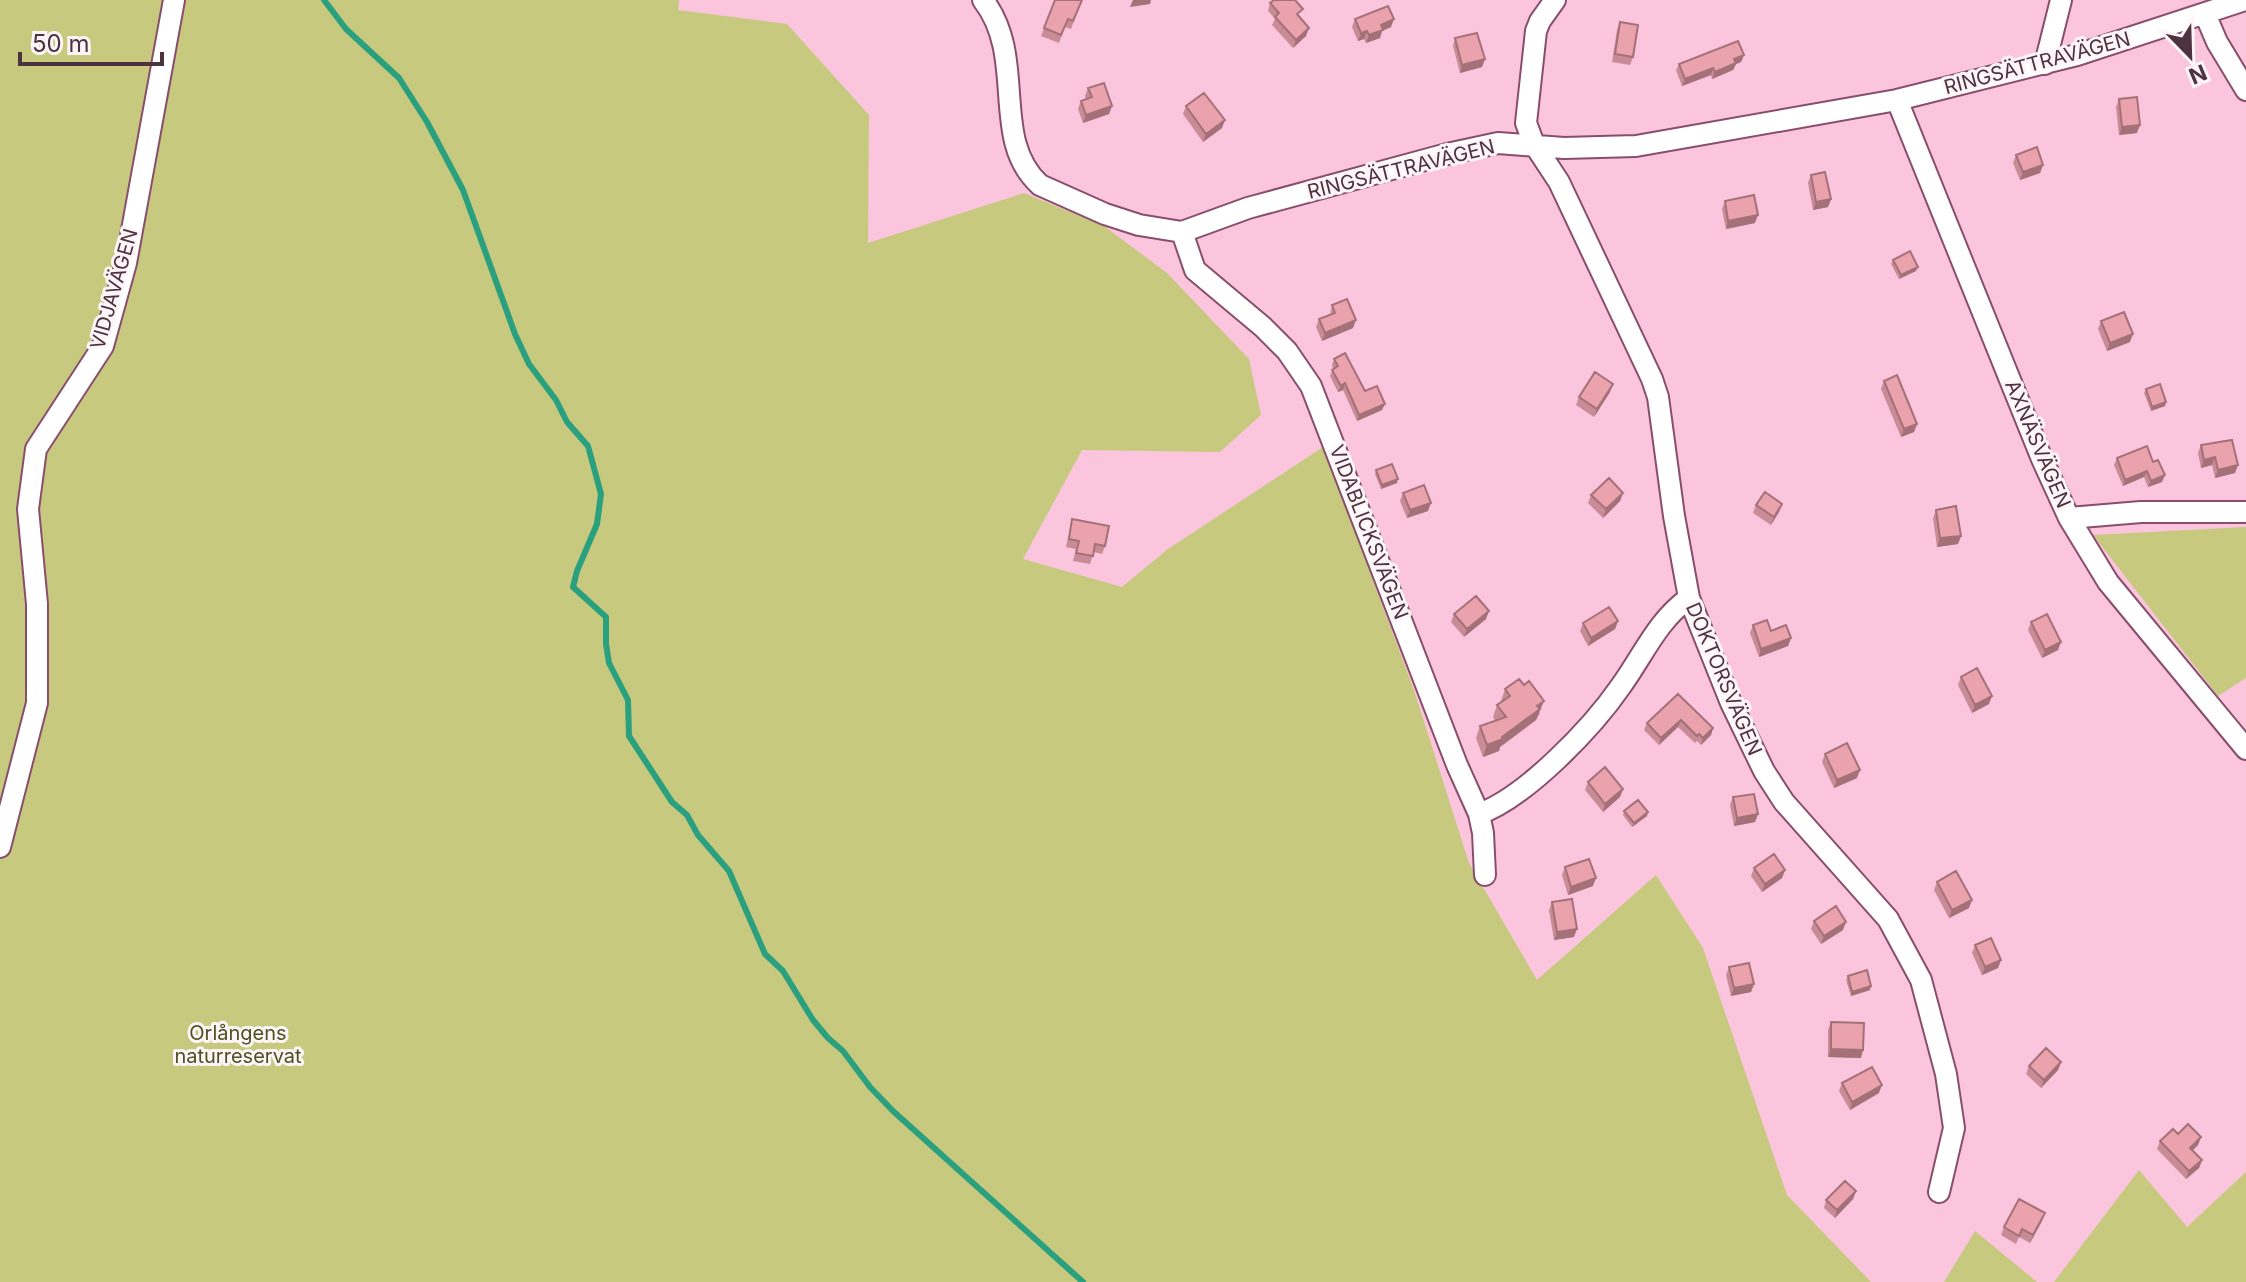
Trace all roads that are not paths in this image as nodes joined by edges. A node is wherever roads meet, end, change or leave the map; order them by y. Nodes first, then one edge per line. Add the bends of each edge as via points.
1 (174, 0) edge
2 (983, 0) edge
3 (1555, 0) edge
4 (2061, 0) edge
5 (2245, 0) edge
6 (2205, 14) junction
7 (2045, 64) junction
8 (2246, 90) edge
9 (1897, 100) junction
10 (1534, 144) junction
11 (1182, 232) junction
12 (2246, 512) edge
13 (2069, 518) junction
14 (1689, 598) junction
15 (2246, 749) edge
16 (1479, 814) junction
17 (0, 847) edge
18 (1485, 875) dead end
19 (1939, 1192) dead end

1 - 17 street, VIDJAVÄGEN via 126,263 103,346 36,449 28,509 37,604 37,703
2 - 11 street, RINGSÄTTRAVÄGEN via 1004,42 1014,141 1032,178 1105,214
3 - 10 street, DOKTORSVÄGEN via 1540,21 1533,44 1526,123
4 - 7 street
5 - 6 street, RINGSÄTTRAVÄGEN
6 - 7 street, RINGSÄTTRAVÄGEN
6 - 8 street
7 - 9 street, RINGSÄTTRAVÄGEN
9 - 10 street, RINGSÄTTRAVÄGEN via 1636,146
9 - 13 street, AXNÄSVÄGEN
10 - 11 street, RINGSÄTTRAVÄGEN via 1498,143 1447,154 1248,208
10 - 14 street, DOKTORSVÄGEN via 1559,182 1652,379
11 - 16 street, VIDABLICKSVÄGEN via 1195,270 1287,351 1311,386
12 - 13 street
13 - 15 street, AXNÄSVÄGEN via 2108,582
14 - 16 street via 1670,612 1598,717 1526,785
14 - 19 street, DOKTORSVÄGEN via 1764,771 1813,837 1888,919 1917,969 1932,1013 1954,1128
16 - 18 street, VIDABLICKSVÄGEN

